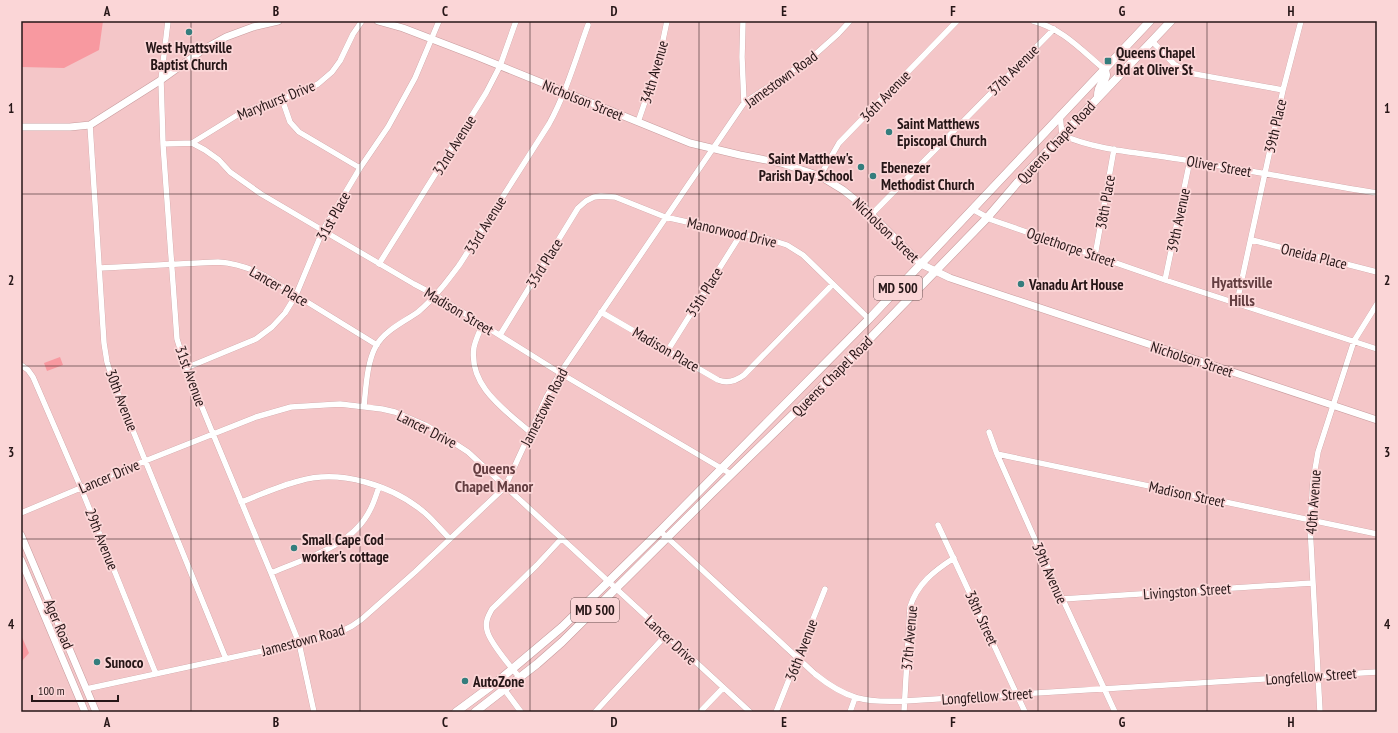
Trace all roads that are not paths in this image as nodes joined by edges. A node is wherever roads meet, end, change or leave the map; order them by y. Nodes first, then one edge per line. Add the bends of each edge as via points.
1 (168, 21) edge
2 (278, 21) edge
3 (362, 21) edge
4 (378, 21) edge
5 (439, 21) edge
6 (516, 21) edge
7 (667, 21) edge
8 (743, 21) edge
9 (850, 21) edge
10 (957, 21) edge
11 (1033, 21) edge
12 (1150, 21) edge
13 (1171, 21) edge
14 (1301, 21) edge
15 (588, 25) dead end
16 (1054, 29) junction
17 (432, 39) junction
18 (1152, 41) junction
19 (500, 66) junction
20 (1104, 69) junction
21 (160, 80) junction
22 (1283, 90) junction
23 (564, 92) junction
24 (1098, 97) junction
25 (282, 99) junction
26 (744, 103) junction
27 (1060, 115) junction
28 (638, 122) junction
29 (90, 125) junction
30 (21, 127) edge
31 (1062, 135) junction
32 (192, 143) junction
33 (163, 144) junction
34 (712, 149) junction
35 (1114, 149) junction
36 (1190, 160) junction
37 (360, 168) junction
38 (1264, 174) junction
39 (820, 176) junction
40 (1377, 193) edge
41 (594, 197) joint
42 (972, 209) junction
43 (871, 215) junction
44 (665, 217) junction
45 (987, 218) junction
46 (323, 230) junction
47 (740, 234) junction
48 (1252, 240) junction
49 (1095, 256) junction
50 (172, 264) junction
51 (380, 264) junction
52 (921, 264) junction
53 (100, 268) junction
54 (934, 271) junction
55 (1377, 272) edge
56 (1165, 280) junction
57 (832, 285) junction
58 (435, 294) junction
59 (296, 295) junction
60 (1237, 302) junction
61 (1377, 304) edge
62 (601, 312) junction
63 (869, 319) junction
64 (483, 324) junction
65 (500, 335) junction
66 (1354, 341) junction
67 (377, 345) junction
68 (1377, 349) edge
69 (668, 350) junction
70 (21, 365) edge
71 (186, 368) junction
72 (560, 373) junction
73 (364, 406) junction
74 (1333, 406) junction
75 (1377, 420) edge
76 (530, 432) junction
77 (989, 432) dead end
78 (213, 434) junction
79 (997, 454) junction
80 (146, 461) junction
81 (721, 468) junction
82 (731, 474) junction
83 (379, 487) junction
84 (505, 487) junction
85 (81, 488) junction
86 (241, 502) junction
87 (21, 513) edge
88 (1311, 520) junction
89 (938, 524) dead end
90 (660, 531) junction
91 (1377, 534) edge
92 (21, 536) edge
93 (562, 538) junction
94 (667, 538) junction
95 (450, 540) junction
96 (954, 558) junction
97 (21, 560) edge
98 (271, 573) junction
99 (608, 582) junction
100 (1312, 583) junction
101 (616, 589) junction
102 (825, 589) dead end
103 (1062, 600) junction
104 (666, 635) junction
105 (298, 643) junction
106 (798, 658) junction
107 (226, 659) junction
108 (513, 670) junction
109 (1377, 672) edge
110 (156, 674) junction
111 (1318, 676) junction
112 (519, 677) junction
113 (86, 688) junction
114 (723, 688) junction
115 (1103, 688) junction
116 (504, 689) junction
117 (1017, 694) junction
118 (855, 698) junction
119 (904, 701) junction
120 (85, 712) edge
121 (96, 712) edge
122 (314, 712) edge
123 (456, 712) edge
124 (475, 712) edge
125 (521, 712) edge
126 (595, 712) edge
127 (700, 712) edge
128 (750, 712) edge
129 (776, 712) edge
130 (850, 712) edge
131 (904, 712) edge
132 (1026, 712) edge
133 (1115, 712) edge
134 (1320, 712) edge

1 - 21 street, 31st Avenue
2 - 21 street via 226,37
3 - 25 street, Maryhurst Drive via 340,61 324,79 300,94
4 - 17 street, Nicholson Street
5 - 17 street, 31st Place
6 - 19 street, 32nd Avenue
7 - 28 street, 34th Avenue via 652,85
8 - 26 street
9 - 26 street, Jamestown Road via 810,59
10 - 39 street, 36th Avenue via 839,143
11 - 16 street
12 - 20 main road, Queens Chapel Road / MD 500
13 - 18 main road, Queens Chapel Road / MD 500
14 - 22 street, 39th Place
15 - 23 street, 33rd Avenue
16 - 20 street via 1075,43
16 - 43 street, 37th Avenue
17 - 19 street, Nicholson Street
17 - 37 street, 31st Place via 415,78 388,127
18 - 22 street via 1174,64 1189,73
18 - 24 main road, Queens Chapel Road / MD 500
19 - 23 street, Nicholson Street
19 - 51 street, 32nd Avenue via 476,110
20 - 24 main road via 1106,76
20 - 27 main road, Queens Chapel Road / MD 500
21 - 29 street
21 - 33 street, 31st Avenue
22 - 38 street, 39th Place
23 - 28 street, Nicholson Street
23 - 58 street, 33rd Avenue via 537,144 460,264
24 - 31 main road, Queens Chapel Road / MD 500
25 - 32 street, Maryhurst Drive via 239,114
25 - 37 street via 290,122 299,132
26 - 34 street, Jamestown Road
27 - 31 street
27 - 42 main road, Queens Chapel Road / MD 500
28 - 34 street, Nicholson Street
29 - 30 street
29 - 53 street, 30th Avenue
31 - 35 street, Oliver Street
31 - 45 main road, Queens Chapel Road / MD 500
32 - 33 street, Maryhurst Drive
32 - 46 street, Madison Street via 219,160 230,172 261,194
33 - 50 street, 31st Avenue
34 - 39 street, Nicholson Street via 781,163
34 - 44 street, Jamestown Road
35 - 36 street, Oliver Street
35 - 49 street, 38th Place
36 - 38 street, Oliver Street
36 - 56 street, 39th Avenue
37 - 46 street, 31st Place
38 - 40 street, Oliver Street
38 - 48 street, 39th Place
39 - 43 street, Nicholson Street via 843,190
41 - 44 street, Manorwood Drive via 615,197
41 - 65 street, 33rd Place via 578,208
42 - 45 street, Oglethorpe Street
42 - 52 main road, Queens Chapel Road / MD 500
43 - 52 street, Nicholson Street
44 - 47 street, Manorwood Drive
44 - 62 street, Jamestown Road
45 - 49 street, Oglethorpe Street
45 - 54 main road, Queens Chapel Road / MD 500
46 - 51 street, Madison Street
46 - 59 street, 31st Place
47 - 57 street, Manorwood Drive via 787,245 803,255
47 - 69 street, 35th Place
48 - 55 street, Oneida Place
48 - 60 street, 39th Place
49 - 56 street, Oglethorpe Street
50 - 53 street, Lancer Place
50 - 59 street, Lancer Place via 236,264 252,269
50 - 71 street, 31st Avenue via 178,346
51 - 58 street, Madison Street
52 - 54 street, Nicholson Street
52 - 63 main road, Queens Chapel Road / MD 500
53 - 80 street, 30th Avenue via 107,362
54 - 74 street, Nicholson Street via 954,280
54 - 82 main road, Queens Chapel Road / MD 500 via 851,358
56 - 60 street, Oglethorpe Street
57 - 63 street, Manorwood Drive
57 - 69 street, Madison Place via 744,375 733,382 718,380
58 - 64 street, Madison Street
58 - 67 street, 33rd Avenue via 418,311 387,333
59 - 67 street, Lancer Place
59 - 71 street, 31st Place via 279,320 265,333 248,343
60 - 66 street, Oglethorpe Street
61 - 66 street, 40th Avenue
62 - 69 street, Madison Place
62 - 72 street, Jamestown Road
63 - 81 main road, Queens Chapel Road / MD 500
64 - 65 street, Madison Street
64 - 76 street via 474,351 478,379 495,401
65 - 72 street, Madison Street
66 - 68 street, Oglethorpe Street
66 - 74 street, 40th Avenue
67 - 73 street, 33rd Avenue via 371,356
70 - 85 street, 29th Avenue via 33,376
71 - 78 street, 31st Avenue
72 - 76 street, Jamestown Road
72 - 81 street, Madison Street
73 - 78 street, Lancer Drive via 340,404 291,407
73 - 84 street, Lancer Drive via 395,412 439,432 468,452
74 - 75 street, Nicholson Street
74 - 88 street, 40th Avenue via 1315,466
76 - 84 street, Jamestown Road
77 - 79 street, 39th Avenue
78 - 80 street, Lancer Drive
78 - 86 street, 31st Avenue
79 - 88 street, Madison Street
79 - 103 street, 39th Avenue
80 - 85 street, Lancer Drive
80 - 107 street, 30th Avenue
81 - 82 street, Madison Street
81 - 90 main road, Queens Chapel Road / MD 500
82 - 94 main road, Queens Chapel Road / MD 500
83 - 86 street via 352,479 314,478 298,481
83 - 95 street via 425,513
83 - 98 street via 364,519 342,541
84 - 93 street, Lancer Drive
84 - 95 street, Jamestown Road
85 - 87 street, Lancer Drive
85 - 110 street, 29th Avenue
86 - 98 street, 31st Avenue
88 - 91 street, Madison Street
88 - 100 street, 40th Avenue
89 - 96 street, 38th Street
90 - 94 street, Longfellow Street
90 - 99 main road, Queens Chapel Road / MD 500
92 - 113 street, Ager Road
93 - 99 street, Lancer Drive
93 - 108 street via 492,609 487,618 489,637
94 - 101 main road, Queens Chapel Road / MD 500
94 - 106 street, Longfellow Street
95 - 105 street, Jamestown Road via 352,626 338,633
96 - 117 street, 38th Street
96 - 119 street, 37th Avenue via 930,576 912,599 908,619
97 - 120 street, Ager Road
98 - 105 street, 31st Avenue
99 - 101 street, Lancer Drive
99 - 108 main road, Queens Chapel Road / MD 500
100 - 103 street, Livingston Street
100 - 111 street, 40th Avenue
101 - 104 street, Lancer Drive
101 - 112 main road, Queens Chapel Road / MD 500 via 562,642
102 - 106 street, 36th Avenue
103 - 115 street, 39th Avenue
104 - 114 street, Lancer Drive
104 - 126 street
105 - 107 street, Jamestown Road
105 - 122 street, 31st Avenue
106 - 118 street, Longfellow Street via 835,689
106 - 129 street, 36th Avenue
107 - 110 street, Jamestown Road
108 - 112 street
108 - 123 main road, Queens Chapel Road / MD 500
109 - 111 street, Longfellow Street
110 - 113 street, Jamestown Road
111 - 115 street, Longfellow Street
111 - 134 street, 40th Avenue
112 - 116 main road, Queens Chapel Road / MD 500
113 - 121 street, Ager Road
114 - 127 street
114 - 128 street, Lancer Drive
115 - 117 street, Longfellow Street
115 - 133 street, 39th Avenue
116 - 124 main road, Queens Chapel Road / MD 500
116 - 125 street
117 - 119 street, Longfellow Street
117 - 132 street, 38th Street
118 - 119 street, Longfellow Street via 878,702
118 - 130 street
119 - 131 street, 37th Avenue

